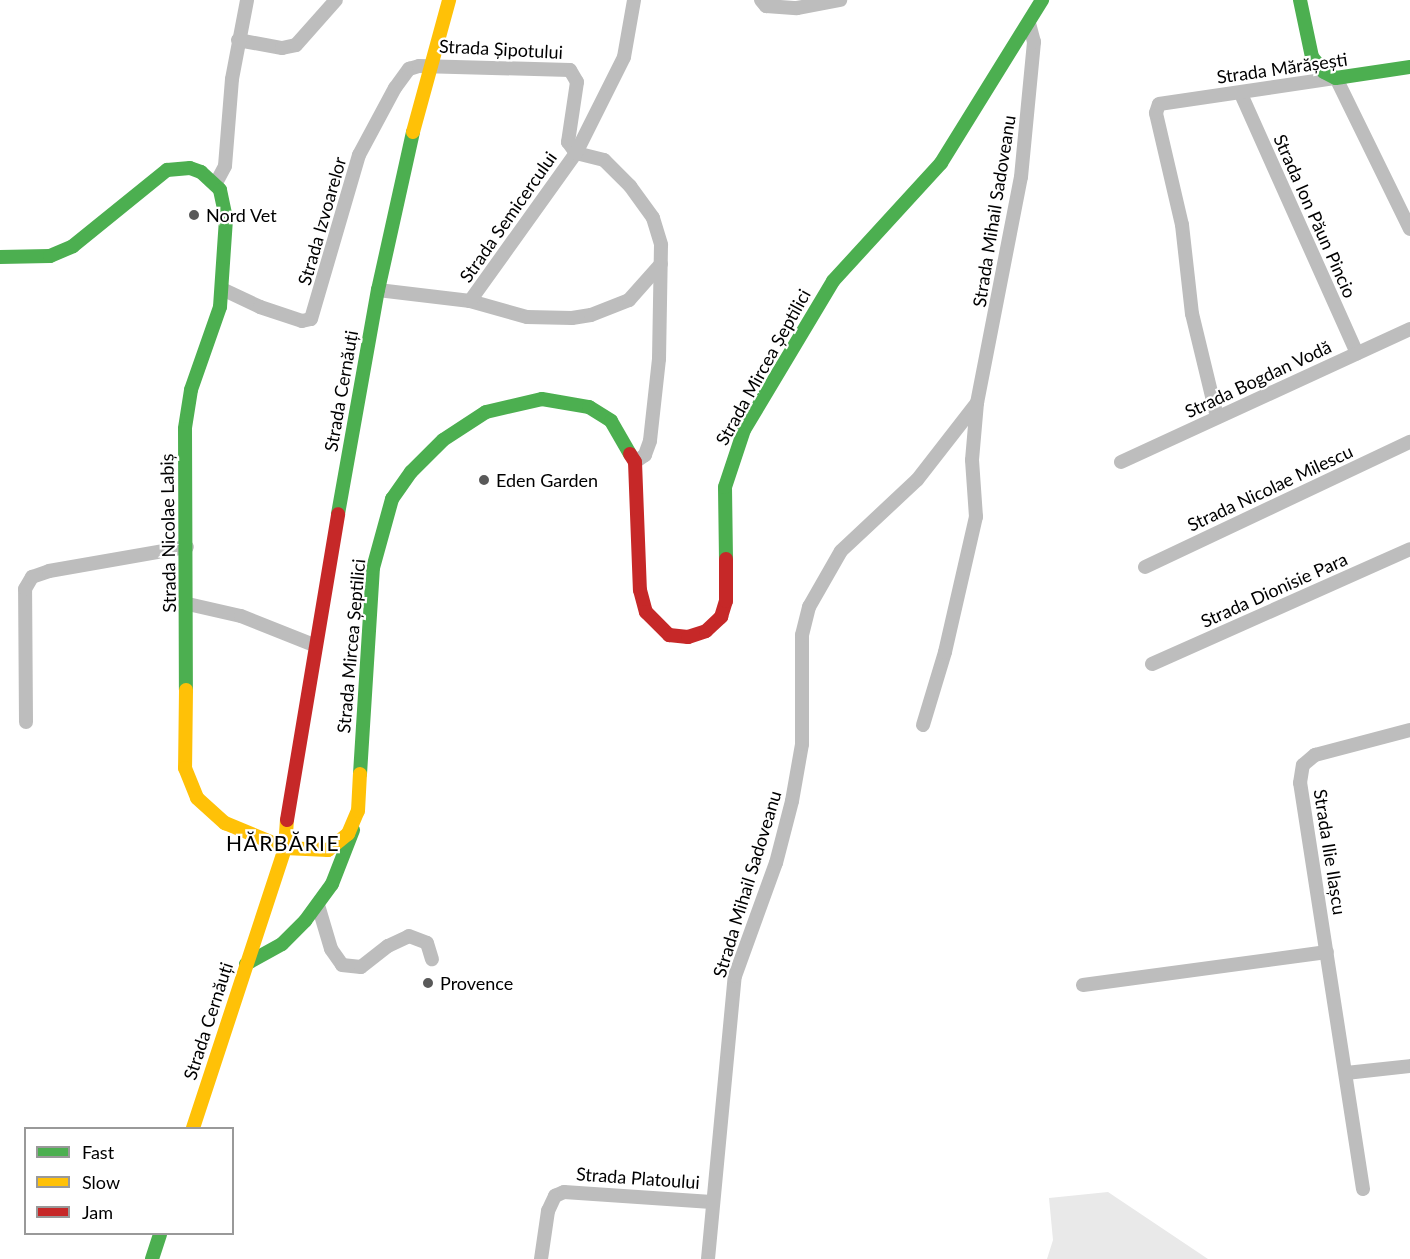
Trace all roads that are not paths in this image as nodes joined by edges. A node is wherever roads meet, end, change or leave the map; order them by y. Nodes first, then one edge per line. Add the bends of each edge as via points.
1 (247, 0) edge
2 (336, 0) edge
3 (449, 0) edge
4 (634, 0) edge
5 (761, 0) edge
6 (840, 0) edge
7 (1042, 0) edge
8 (1300, 0) edge
9 (1029, 23) junction
10 (238, 40) junction
11 (428, 64) junction
12 (1410, 67) edge
13 (1336, 78) junction
14 (1241, 94) junction
15 (576, 153) junction
16 (216, 183) junction
17 (1410, 230) edge
18 (0, 257) edge
19 (661, 264) junction
20 (222, 289) junction
21 (378, 290) junction
22 (470, 301) junction
23 (1410, 329) edge
24 (1357, 353) junction
25 (977, 403) junction
26 (1217, 417) junction
27 (1410, 442) edge
28 (635, 462) junction
29 (1121, 462) dead end
30 (188, 547) junction
31 (1410, 549) edge
32 (1145, 567) dead end
33 (188, 604) junction
34 (314, 645) junction
35 (1152, 664) dead end
36 (26, 722) dead end
37 (923, 725) dead end
38 (1410, 730) edge
39 (358, 783) junction
40 (354, 823) junction
41 (282, 842) junction
42 (318, 905) junction
43 (1327, 952) junction
44 (432, 959) dead end
45 (246, 964) junction
46 (1083, 985) dead end
47 (1410, 1066) edge
48 (1346, 1073) junction
49 (193, 1127) edge
50 (1364, 1189) dead end
51 (712, 1202) junction
52 (159, 1235) edge
53 (152, 1259) edge
54 (541, 1259) edge
55 (708, 1259) edge

1 - 10 street
2 - 10 street via 296,45 282,48
3 - 11 street, Strada Cernăuți
4 - 15 street via 624,57
5 - 6 street via 766,6 796,8
7 - 9 street, Strada Mircea Șeptilici
8 - 13 street via 1312,57 1324,72
9 - 25 street, Strada Mihail Sadoveanu via 1034,42 1021,177
9 - 28 street, Strada Mircea Șeptilici via 941,163 833,281 744,430 725,487 726,601 721,617 706,631 688,637 669,635 646,612 640,590
10 - 16 street via 225,166
11 - 15 street, Strada Șipotului via 570,70 577,82 568,142
11 - 20 street, Strada Izvoarelor via 409,69 403,76 359,155 311,319 302,321 260,307
11 - 21 street, Strada Cernăuți
12 - 13 street, Strada Mărășești
13 - 14 street, Strada Mărășești
13 - 17 street
14 - 24 street, Strada Ion Păun Pincio
14 - 26 street, Strada Mărășești via 1159,104 1156,113 1182,225 1192,314
15 - 19 street via 604,160 630,186 653,218 661,245
15 - 22 street, Strada Semicercului
16 - 18 street via 190,168 167,170 73,246 50,256
16 - 20 street, Strada Nicolae Labiș via 226,219
19 - 22 street, Strada Semicercului via 629,300 591,315 527,317
19 - 28 street via 659,359 650,441 645,455
20 - 30 street, Strada Nicolae Labiș via 216,323 187,409
21 - 22 street, Strada Semicercului
21 - 34 street, Strada Cernăuți
23 - 24 street, Strada Bogdan Vodă
24 - 26 street, Strada Bogdan Vodă
25 - 37 street, Strada Mihail Sadoveanu via 972,460 974,532
25 - 51 street, Strada Mihail Sadoveanu via 917,480 841,550 809,607 802,635 798,773 776,863 735,976
26 - 29 street, Strada Bogdan Vodă
27 - 32 street, Strada Nicolae Milescu
28 - 39 street, Strada Mircea Șeptilici via 611,422 589,407 542,399 486,412 443,440 411,472 392,499 373,568
30 - 33 street, Strada Nicolae Labiș
30 - 36 street via 32,577 25,590
31 - 35 street, Strada Dionisie Para
33 - 34 street via 241,616
33 - 41 street, Strada Nicolae Labiș via 184,753 188,782 197,798 225,823
34 - 41 street, Strada Cernăuți
38 - 43 street, Strada Ilie Ilașcu via 1329,749 1303,765 1300,783
39 - 40 street, Strada Mircea Șeptilici
39 - 41 street, Strada Mircea Șeptilici via 347,818 333,836 314,842
40 - 41 street via 342,841 328,850
40 - 42 street, Strada Mircea Șeptilici via 341,867
41 - 45 street, Strada Cernăuți
42 - 44 street via 335,959 348,968 361,967 409,936 427,943
42 - 45 street, Strada Mircea Șeptilici via 282,944
43 - 46 street
43 - 48 street, Strada Ilie Ilașcu
45 - 49 street, Strada Cernăuți
47 - 48 street
48 - 50 street, Strada Ilie Ilașcu
51 - 54 street, Strada Platoului via 564,1192 555,1197 548,1211
51 - 55 street, Strada Mihail Sadoveanu
52 - 53 street

